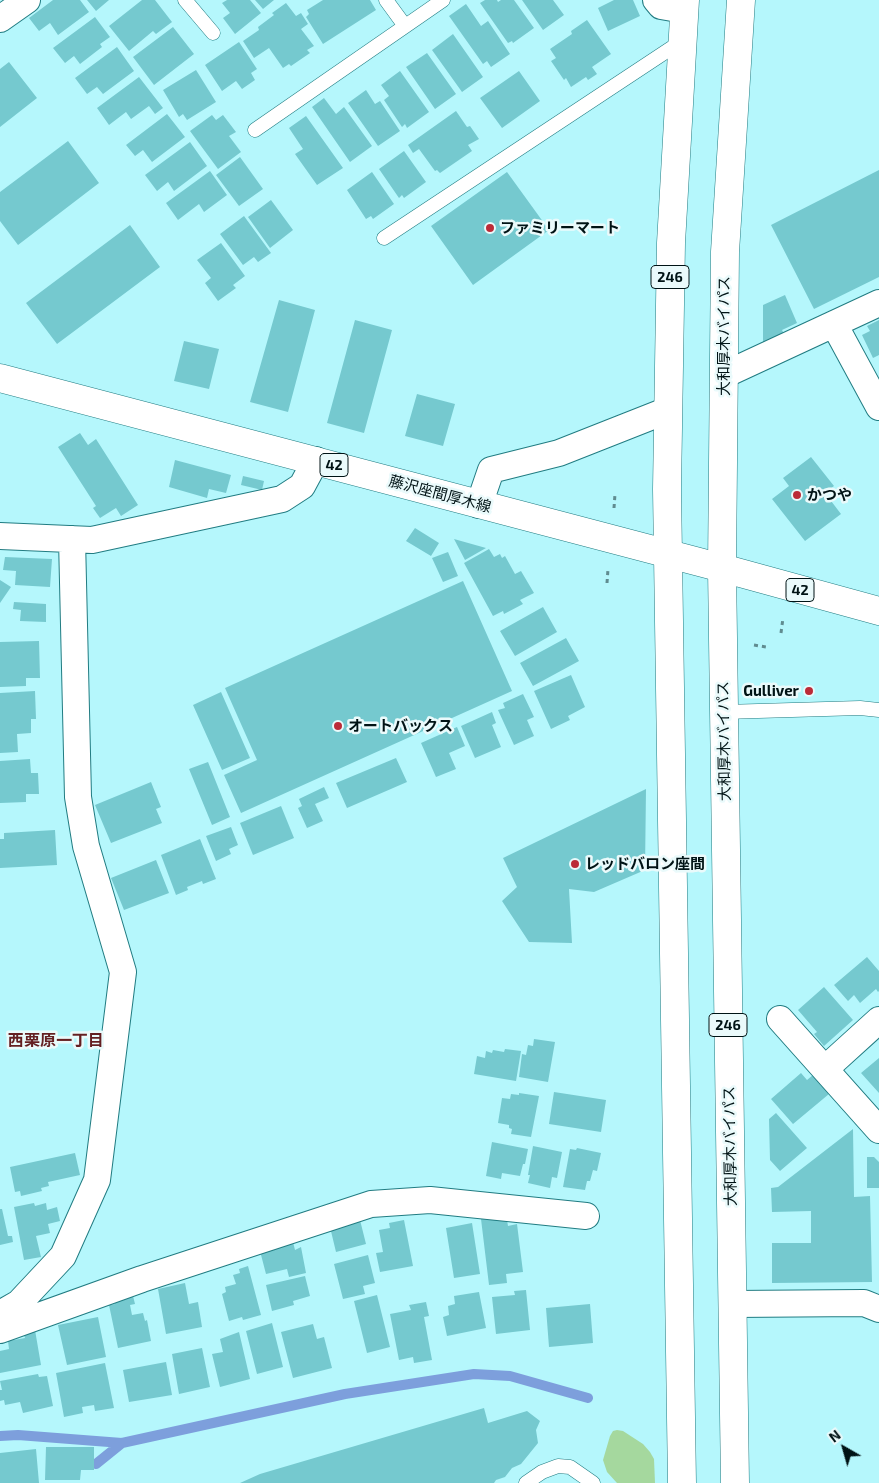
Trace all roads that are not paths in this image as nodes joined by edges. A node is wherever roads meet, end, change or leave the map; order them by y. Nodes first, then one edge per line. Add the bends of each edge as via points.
1 (26, 0) edge
2 (185, 0) edge
3 (386, 0) edge
4 (443, 0) edge
5 (656, 0) edge
6 (741, 0) edge
7 (685, 5) edge
8 (0, 20) edge
9 (406, 26) junction
10 (213, 33) dead end
11 (682, 41) junction
12 (255, 130) dead end
13 (384, 238) dead end
14 (879, 303) edge
15 (834, 324) junction
16 (724, 374) junction
17 (0, 378) edge
18 (879, 407) edge
19 (668, 410) junction
20 (316, 460) junction
21 (479, 505) junction
22 (0, 536) edge
23 (72, 539) junction
24 (667, 554) junction
25 (722, 568) junction
26 (879, 611) edge
27 (879, 710) edge
28 (724, 712) junction
29 (780, 1019) dead end
30 (879, 1020) edge
31 (825, 1069) junction
32 (879, 1130) edge
33 (586, 1216) dead end
34 (732, 1304) junction
35 (879, 1309) edge
36 (0, 1314) edge
37 (0, 1330) edge
38 (526, 1483) edge
39 (593, 1483) edge
40 (682, 1483) edge
41 (735, 1483) edge

1 - 8 street
2 - 10 lane
3 - 9 lane
4 - 9 lane
5 - 7 street via 661,6
6 - 16 main road, 大和厚木バイパス / 246 via 725,252
7 - 11 main road, 246
9 - 12 lane
11 - 13 lane
11 - 19 main road, 246 via 671,243
14 - 15 street
15 - 16 street
15 - 18 street
16 - 25 main road, 大和厚木バイパス / 246
17 - 20 main road, 藤沢座間厚木線 / 42
19 - 21 street via 559,453 491,470
19 - 24 main road, 246
20 - 21 main road, 藤沢座間厚木線 / 42
20 - 23 street via 302,486 282,499 92,540
21 - 24 main road, 藤沢座間厚木線 / 42
22 - 23 street
23 - 36 street via 78,797 86,846 123,972 97,1180 63,1256 19,1303
24 - 25 main road, 藤沢座間厚木線 / 42
24 - 40 main road, 246
25 - 26 main road, 藤沢座間厚木線 / 42
25 - 28 main road, 大和厚木バイパス / 246
27 - 28 lane
28 - 34 main road, 大和厚木バイパス / 246
29 - 31 street
30 - 31 street
31 - 32 street
33 - 37 street via 430,1200 371,1204
34 - 35 street via 864,1303
34 - 41 main road, 大和厚木バイパス / 246
38 - 39 lane via 558,1466 570,1467

